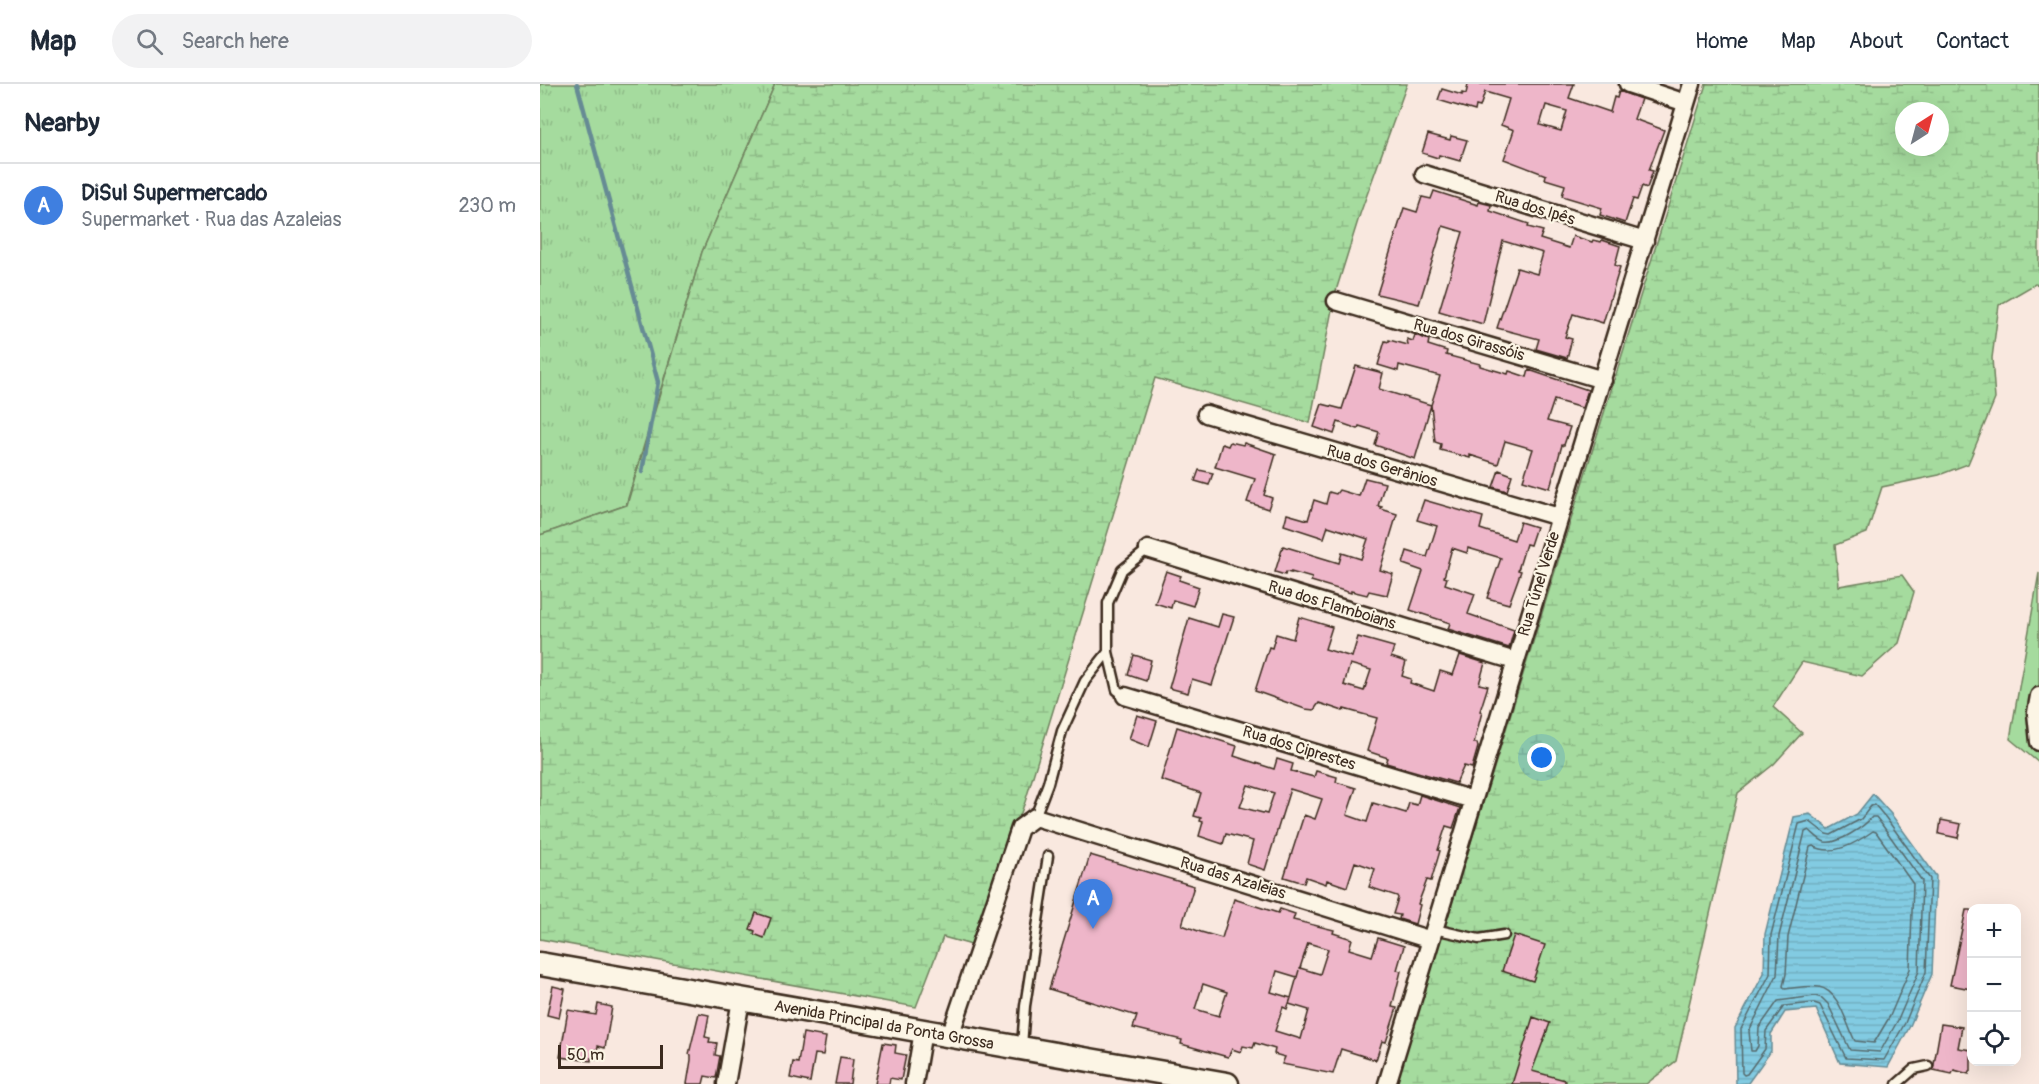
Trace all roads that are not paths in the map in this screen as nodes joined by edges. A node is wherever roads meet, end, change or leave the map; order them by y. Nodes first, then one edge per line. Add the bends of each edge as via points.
1 (1628, 84) edge
2 (1692, 84) edge
3 (1686, 103) junction
4 (1425, 174) dead end
5 (1645, 241) junction
6 (1336, 301) dead end
7 (1603, 380) junction
8 (1206, 414) dead end
9 (1559, 518) junction
10 (1148, 549) joint
11 (1108, 652) junction
12 (1515, 661) junction
13 (1125, 696) joint
14 (2039, 696) edge
15 (2039, 742) edge
16 (1473, 800) junction
17 (1035, 817) junction
18 (1048, 856) dead end
19 (1432, 934) junction
20 (1504, 935) dead end
21 (540, 964) edge
22 (741, 1000) junction
23 (923, 1031) junction
24 (950, 1036) junction
25 (1022, 1048) junction
26 (1928, 1066) dead end
27 (1169, 1079) edge
28 (726, 1084) edge
29 (914, 1084) edge
30 (1227, 1084) edge
31 (1387, 1084) edge
32 (1897, 1084) edge

1 - 3 street
2 - 3 street, Rua Túnel Verde
3 - 5 street, Rua Túnel Verde
4 - 5 street, Rua dos Ipês
5 - 7 street, Rua Túnel Verde
6 - 7 street, Rua dos Girassóis
7 - 9 street, Rua Túnel Verde
8 - 9 street, Rua dos Gerânios
9 - 12 street, Rua Túnel Verde
10 - 11 lane via 1122,570 1108,603
10 - 12 street, Rua dos Flamboians
11 - 13 lane via 1117,690
11 - 17 lane via 1085,681 1062,730
12 - 16 street, Rua Túnel Verde
13 - 16 street, Rua dos Ciprestes
14 - 15 street
16 - 19 street, Rua Túnel Verde
17 - 19 street, Rua das Azaleias
17 - 24 street via 1020,828
18 - 25 lane
19 - 20 lane via 1479,939
19 - 31 street, Rua Túnel Verde
21 - 22 main road, Avenida Principal da Ponta Grossa
22 - 23 main road, Avenida Principal da Ponta Grossa
22 - 28 street
23 - 24 main road, Avenida Principal da Ponta Grossa
23 - 29 street
24 - 25 main road, Avenida Principal da Ponta Grossa
25 - 27 main road, Avenida Principal da Ponta Grossa
26 - 32 lane via 1914,1068
27 - 30 main road, Avenida Principal da Ponta Grossa

